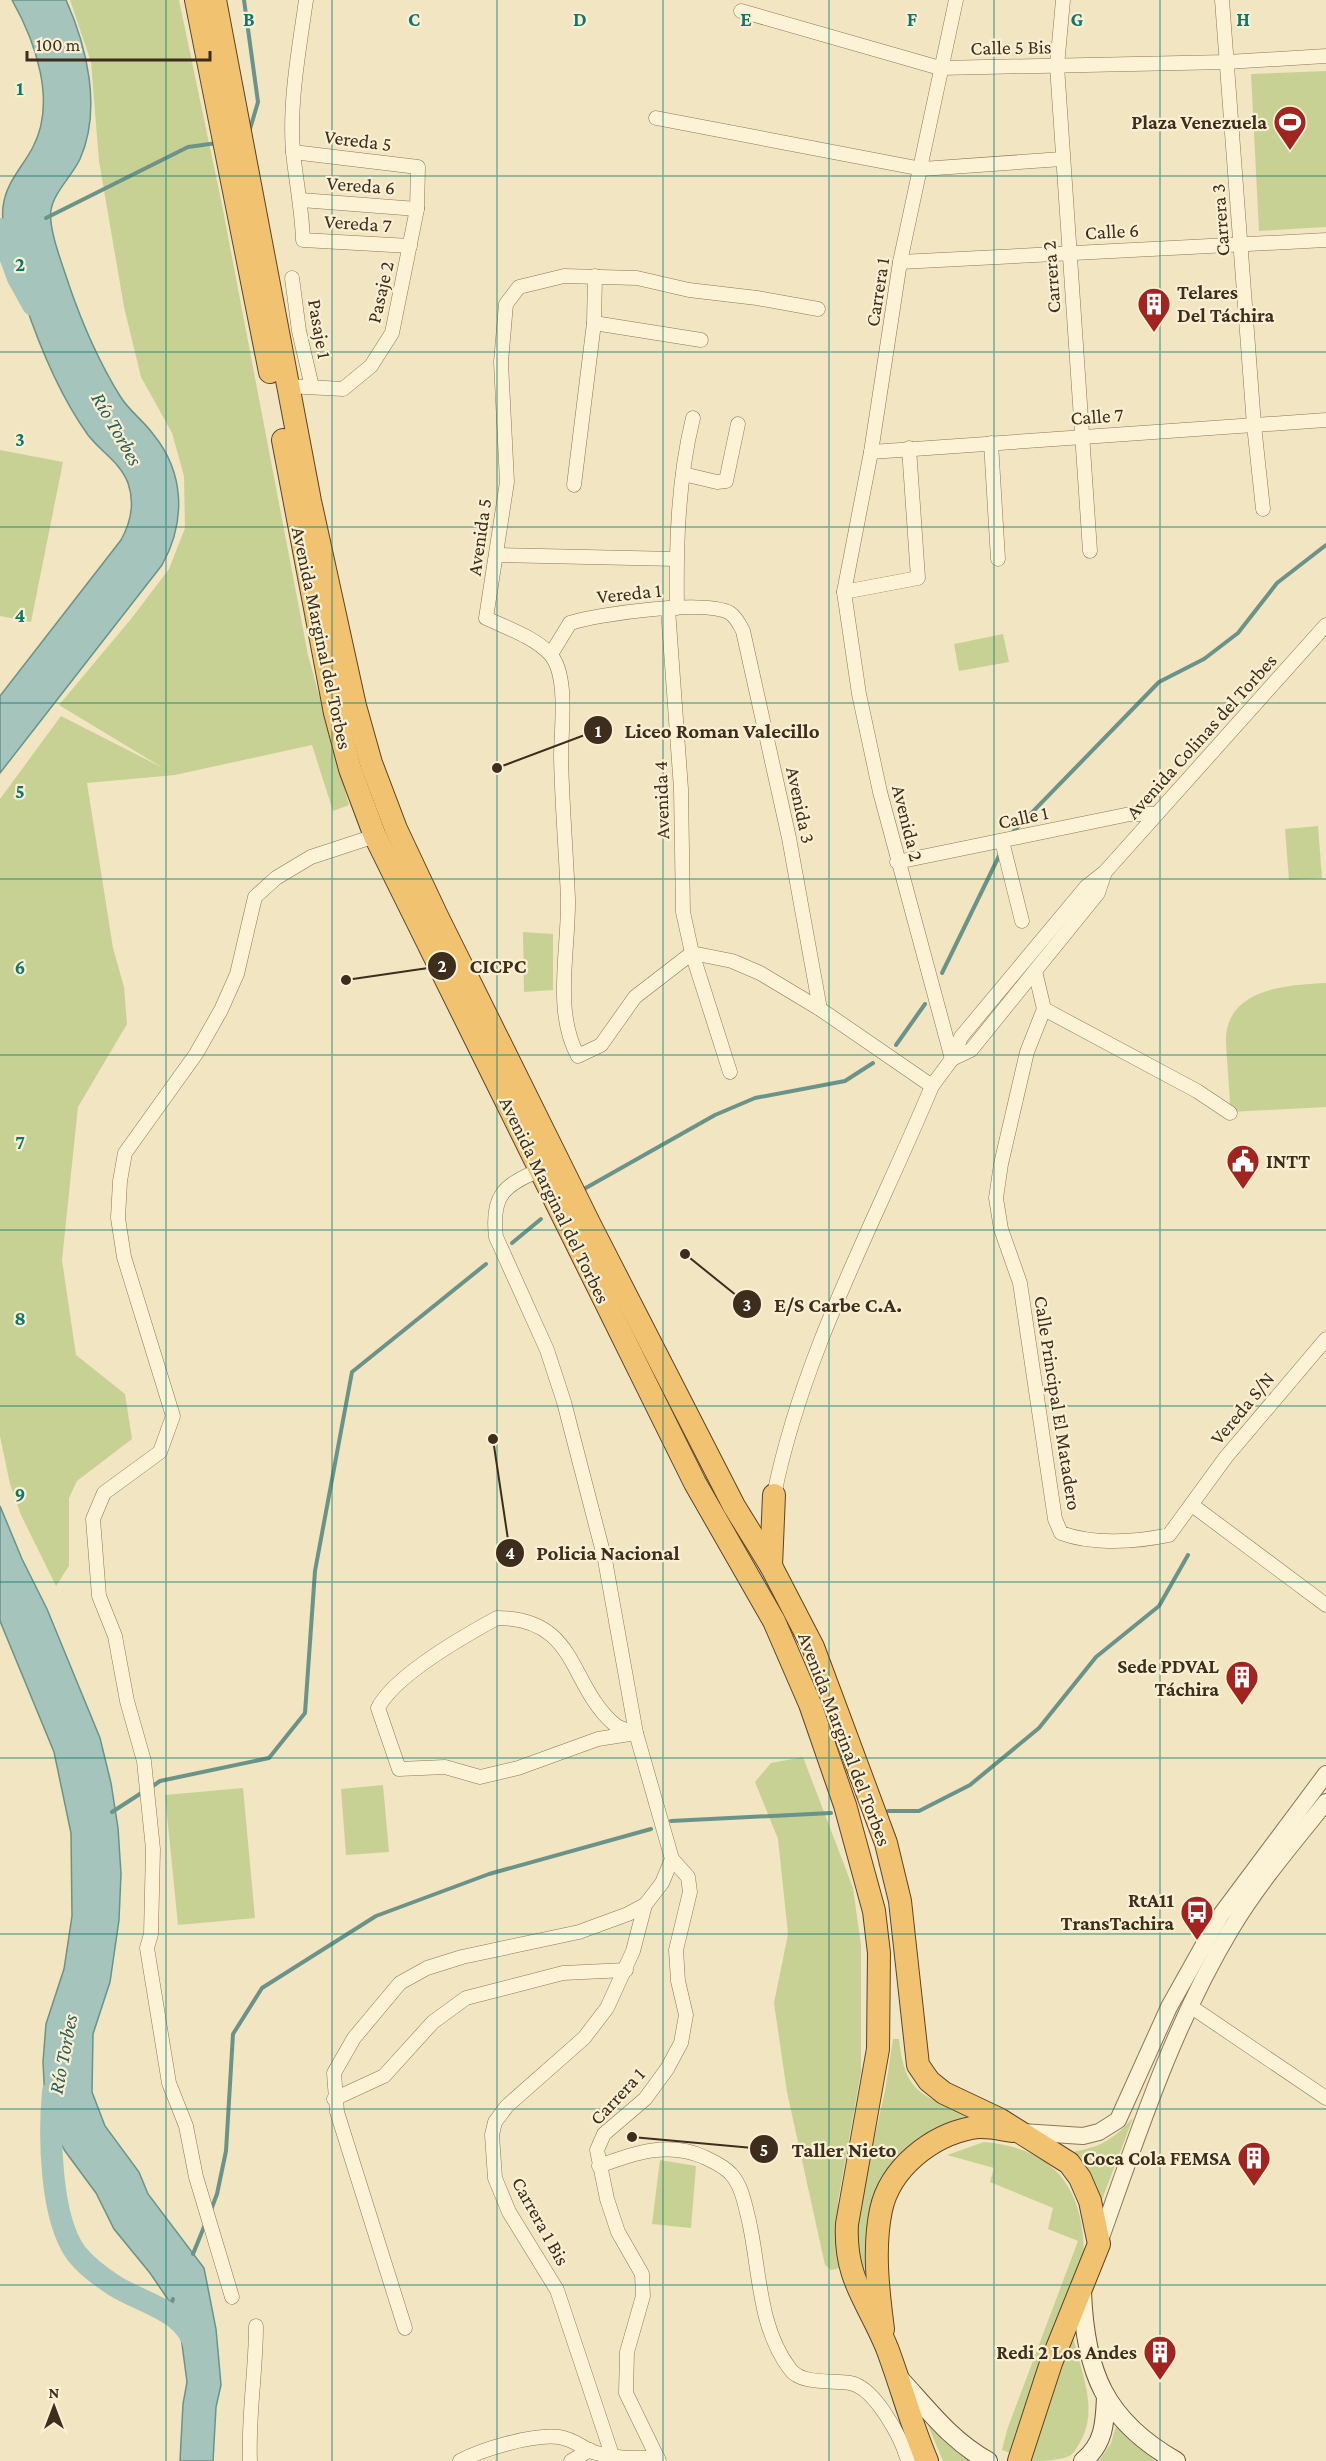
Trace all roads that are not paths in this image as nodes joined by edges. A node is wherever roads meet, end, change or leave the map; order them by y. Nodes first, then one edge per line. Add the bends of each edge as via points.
1 (196, 0) edge
2 (215, 0) edge
3 (306, 0) edge
4 (956, 0) edge
5 (1063, 0) edge
6 (1222, 0) edge
7 (741, 10) dead end
8 (1326, 56) edge
9 (1227, 62) junction
10 (1057, 66) junction
11 (940, 68) junction
12 (656, 118) dead end
13 (293, 152) junction
14 (1062, 159) junction
15 (418, 167) joint
16 (922, 169) junction
17 (301, 200) junction
18 (417, 209) junction
19 (1326, 240) edge
20 (1241, 243) junction
21 (410, 246) junction
22 (1068, 252) junction
23 (900, 262) junction
24 (595, 276) junction
25 (292, 278) dead end
26 (818, 309) dead end
27 (594, 323) junction
28 (701, 340) dead end
29 (287, 386) junction
30 (312, 387) junction
31 (693, 418) dead end
32 (1326, 420) edge
33 (738, 424) dead end
34 (1254, 425) junction
35 (1082, 437) junction
36 (990, 443) junction
37 (909, 448) junction
38 (871, 452) junction
39 (683, 474) junction
40 (574, 485) dead end
41 (1263, 509) dead end
42 (1090, 551) dead end
43 (496, 555) junction
44 (676, 559) junction
45 (998, 559) dead end
46 (844, 592) junction
47 (672, 608) junction
48 (730, 613) joint
49 (1326, 625) edge
50 (551, 654) junction
51 (1157, 814) junction
52 (375, 836) junction
53 (1002, 841) junction
54 (897, 862) junction
55 (1105, 872) junction
56 (1022, 921) dead end
57 (692, 953) junction
58 (1035, 971) junction
59 (1044, 1009) junction
60 (820, 1010) junction
61 (952, 1059) junction
62 (730, 1072) dead end
63 (932, 1086) junction
64 (1230, 1113) dead end
65 (549, 1165) junction
66 (1326, 1339) edge
67 (774, 1495) junction
68 (1192, 1505) junction
69 (734, 1506) junction
70 (771, 1566) junction
71 (1326, 1605) edge
72 (636, 1733) junction
73 (1326, 1774) edge
74 (1326, 1802) edge
75 (672, 1859) junction
76 (645, 1905) junction
77 (626, 1970) junction
78 (1190, 2006) junction
79 (1326, 2098) edge
80 (334, 2099) junction
81 (1022, 2132) junction
82 (599, 2166) junction
83 (1099, 2244) junction
84 (1082, 2290) junction
85 (232, 2297) dead end
86 (256, 2326) dead end
87 (405, 2328) dead end
88 (886, 2345) junction
89 (898, 2377) junction
90 (1106, 2397) junction
91 (590, 2451) junction
92 (614, 2458) junction
93 (659, 2460) edge
94 (250, 2461) edge
95 (460, 2461) edge
96 (571, 2461) edge
97 (908, 2461) edge
98 (927, 2461) edge
99 (988, 2461) edge
100 (1019, 2461) edge
101 (1083, 2461) edge
102 (1176, 2461) edge

1 - 52 highway, Avenida Marginal del Torbes via 266,345 321,653 350,769
2 - 29 highway, Avenida Marginal del Torbes
3 - 13 street via 296,71
4 - 11 street, Carrera 1
5 - 10 street, Carrera 2
6 - 9 street, Carrera 3
7 - 11 street, Calle 5 Bis
8 - 9 street, Calle 5 Bis
9 - 10 street, Calle 5 Bis
9 - 20 street, Carrera 3
10 - 11 street, Calle 5 Bis
10 - 14 street, Carrera 2
11 - 16 street, Carrera 1
12 - 16 street
13 - 15 street, Vereda 5
13 - 17 street
14 - 16 street
14 - 22 street, Carrera 2
15 - 18 street, Pasaje 2
16 - 23 street, Carrera 1
17 - 18 street, Vereda 6
17 - 21 street, Vereda 7 via 303,240
18 - 21 street, Pasaje 2
19 - 20 street, Calle 6
20 - 22 street, Calle 6
20 - 34 street, Carrera 3
21 - 30 street, Pasaje 2 via 392,333 371,366 343,388
22 - 23 street, Calle 6
22 - 35 street, Carrera 2
23 - 38 street, Carrera 1
24 - 26 street, Avenida 5 via 637,278 689,290
24 - 27 street
24 - 43 street, Avenida 5 via 564,276 519,286 506,304 501,362 507,482
25 - 30 street, Pasaje 1 via 298,332
27 - 28 street
27 - 40 street
29 - 30 street, Pasaje 2
29 - 65 highway, Avenida Marginal del Torbes via 341,645 371,763 396,829
31 - 39 street, Avenida 4
32 - 34 street, Calle 7
33 - 39 street via 726,481
34 - 35 street, Calle 7
34 - 41 street, Carrera 3
35 - 36 street, Calle 7
35 - 42 street, Carrera 2
36 - 37 street, Calle 7
36 - 45 street
37 - 38 street, Calle 7
37 - 46 street via 918,578
38 - 46 street, Carrera 1
39 - 44 street, Avenida 4
43 - 44 street
43 - 50 street, Avenida 5 via 486,618 523,635
44 - 47 street, Avenida 4
46 - 54 street, Avenida 2 via 859,694
47 - 48 street, Vereda 1
47 - 50 street, Vereda 1 via 588,617 570,623
47 - 57 street, Avenida 4 via 683,912
48 - 60 street, Avenida 3 via 743,631 789,838
49 - 51 street, Avenida Colinas del Torbes
50 - 57 street via 563,700 561,756 568,900 566,1013 568,1037 578,1056 601,1045 635,997
51 - 53 street, Calle 1 via 1130,814
51 - 55 street, Avenida Colinas del Torbes
52 - 65 highway, Avenida Marginal del Torbes
52 - 85 street via 311,857 276,878 255,897 237,974 221,1011 196,1054 134,1136 125,1153 120,1181 118,1218 124,1257 173,1416 160,1452 104,1493 98,1505 93,1519 99,1596 115,1636 127,1701 144,1761 153,1849 151,1934 147,1948 162,2053
53 - 54 street, Calle 1
53 - 56 street
54 - 61 street, Avenida 2
55 - 58 street, Avenida Colinas del Torbes via 1098,893
55 - 61 street, Avenida Colinas del Torbes via 1086,887 961,1037
57 - 60 street via 732,960
57 - 62 street, Avenida 4
58 - 59 street
58 - 61 street, Avenida Colinas del Torbes via 971,1050
59 - 64 street via 1197,1091
59 - 68 street, Calle Principal El Matadero via 1027,1052 996,1198 1001,1229 1020,1282 1055,1519 1061,1533 1075,1538 1154,1538 1169,1535
60 - 63 street
61 - 63 street, Avenida Colinas del Torbes
63 - 67 street, Avenida Colinas del Torbes via 831,1313 783,1446
65 - 69 highway, Avenida Marginal del Torbes
65 - 72 street, Carrera 1 via 512,1182 497,1200 496,1237 548,1350 564,1402 605,1560
65 - 88 highway, Avenida Marginal del Torbes via 695,1483 774,1621 810,1704 862,1859 879,1953 878,2049 846,2243 855,2283
66 - 68 street, Vereda S/N via 1226,1457
67 - 69 highway via 748,1509
67 - 70 highway
68 - 71 street
69 - 70 highway, Avenida Marginal del Torbes
70 - 81 highway, Avenida Marginal del Torbes via 813,1647 886,1843 900,1901 918,2065 944,2093
72 - 72 street via 598,1739 518,1768 480,1777 445,1767 399,1769 378,1708 382,1699 418,1667 477,1629 497,1618 507,1618 538,1626 550,1634 564,1647 615,1726
72 - 75 street, Carrera 1
73 - 81 street via 1220,1916 1169,2007 1118,2120 1099,2132 1083,2136
74 - 78 street via 1231,1929
75 - 76 street via 663,1883
75 - 82 street, Carrera 1 via 687,1876 690,1892 676,1950 686,2015 681,2043 645,2099 604,2134 597,2150
76 - 77 street, Carrera 1 Bis
76 - 80 street via 579,1932 427,1968 400,1983 354,2038 334,2073
77 - 80 street via 562,1973 466,1998 433,2022 384,2076
77 - 92 street, Carrera 1 Bis via 607,2008 584,2038 507,2106 495,2122 492,2135 495,2178 509,2212 557,2290
78 - 79 street
78 - 83 street via 1158,2080
80 - 87 street
81 - 83 highway, Avenida Marginal del Torbes via 1069,2163 1080,2178 1090,2200
81 - 88 highway via 973,2127 927,2145 904,2166 881,2209 879,2296
82 - 93 street, Carrera 1 via 618,2232 642,2274 643,2296 627,2352 626,2393
82 - 97 street via 636,2152 662,2148 691,2151 732,2175 744,2199 763,2307 791,2372 801,2377 852,2383 866,2391 898,2435
83 - 84 highway
84 - 90 main road via 1086,2346 1091,2367
84 - 100 highway via 1051,2363
86 - 94 street
88 - 89 highway, Avenida Marginal del Torbes
89 - 98 highway, Avenida Marginal del Torbes
89 - 99 main road via 940,2425
90 - 101 main road via 1101,2440
90 - 102 main road via 1132,2429
91 - 92 street
91 - 95 street via 575,2440 557,2437 479,2451
91 - 96 street
92 - 93 street

